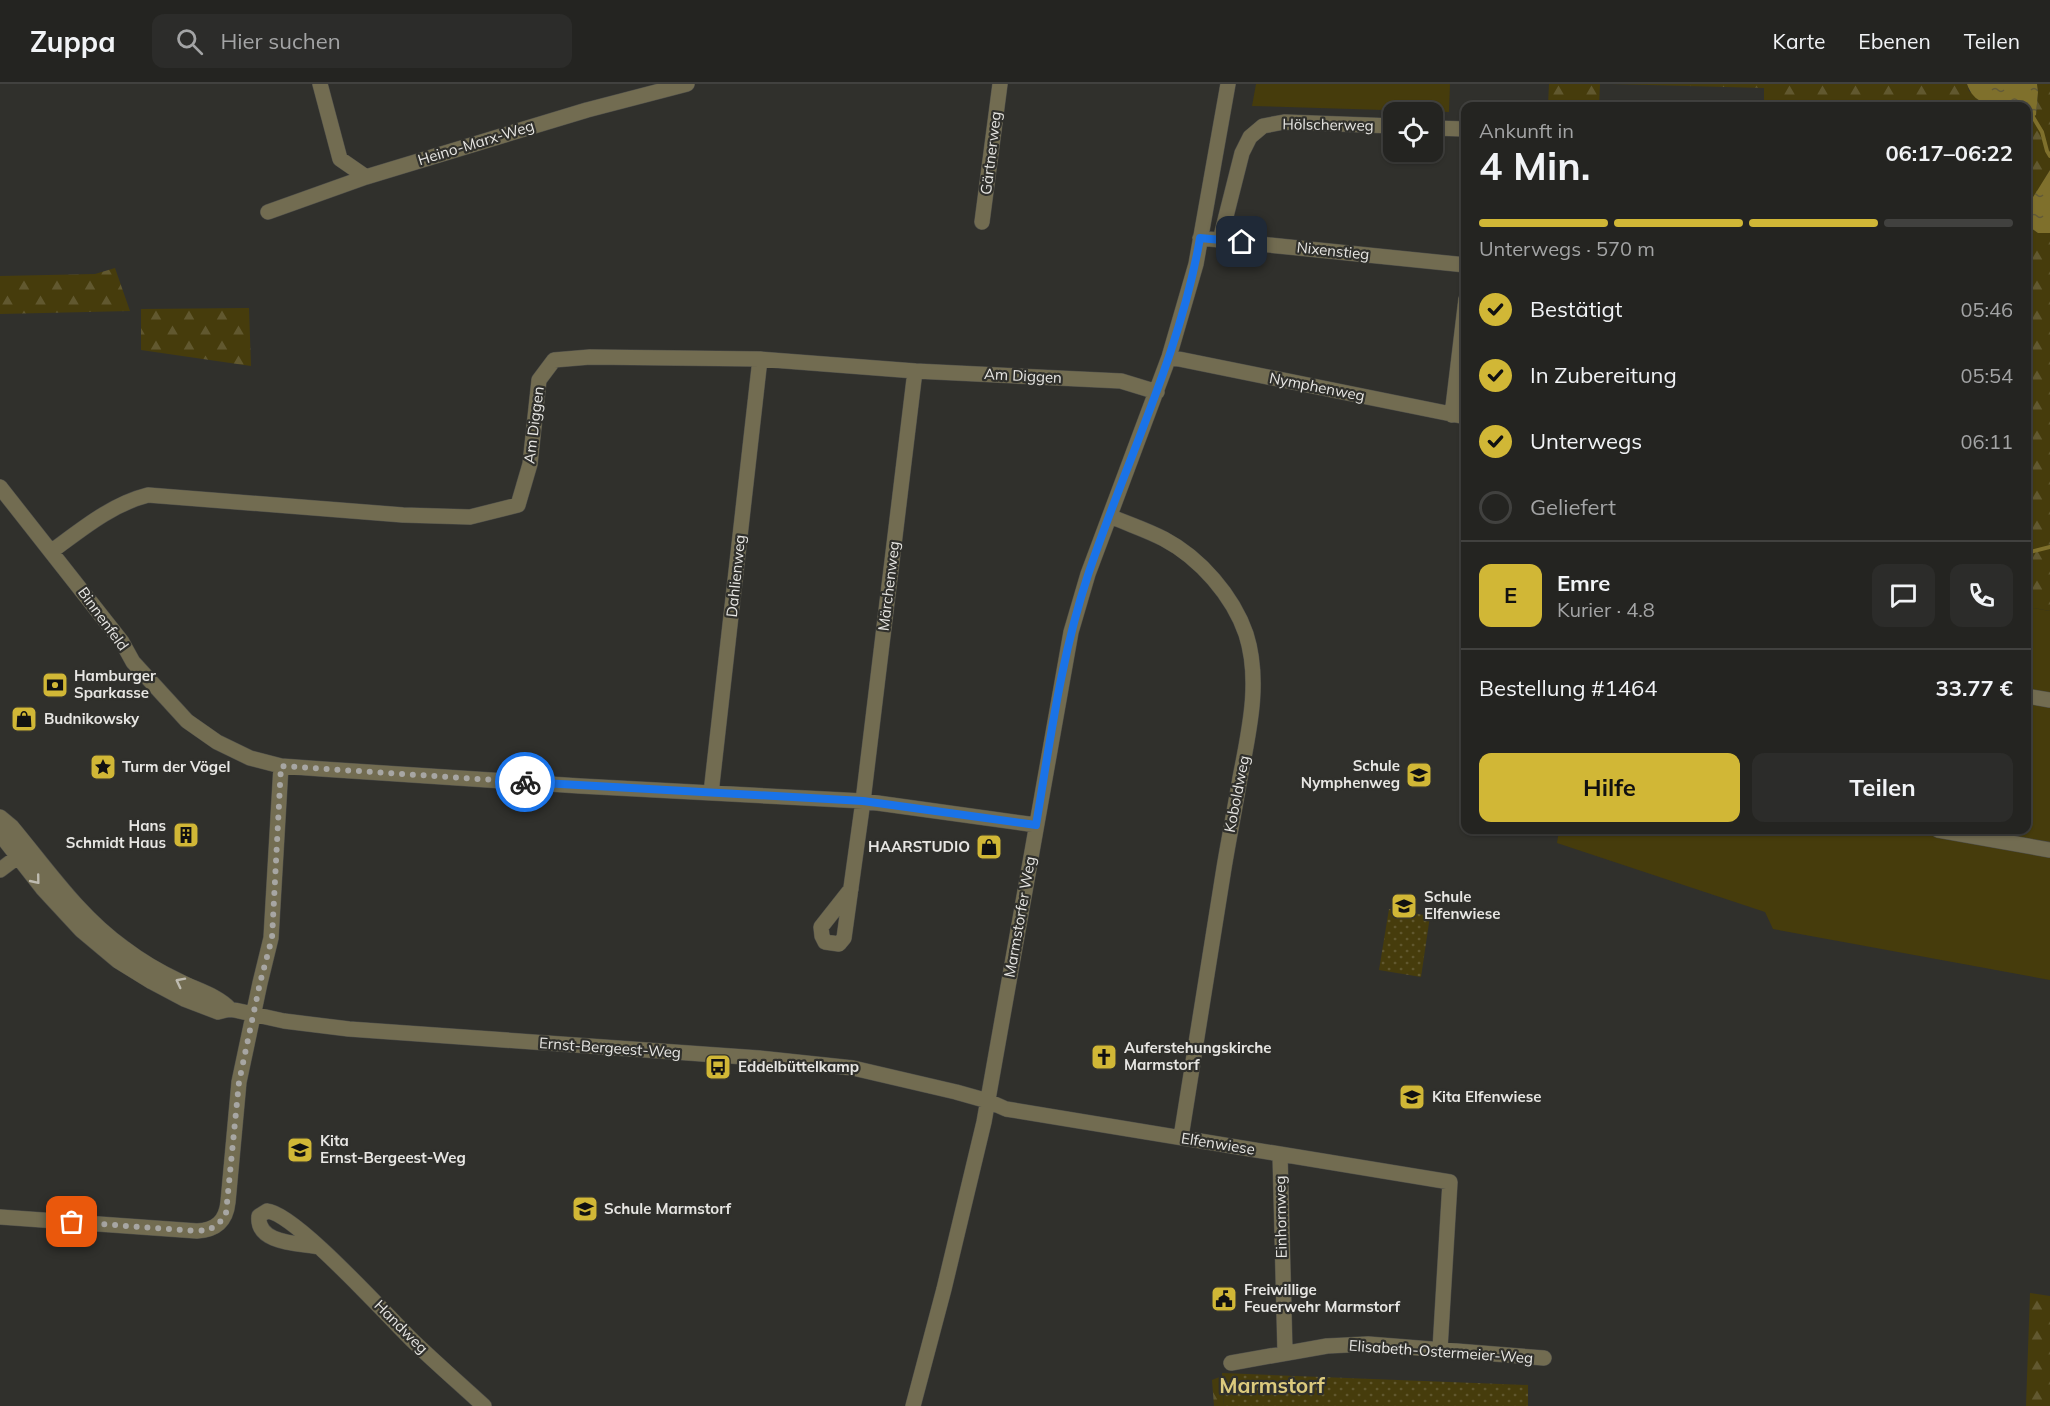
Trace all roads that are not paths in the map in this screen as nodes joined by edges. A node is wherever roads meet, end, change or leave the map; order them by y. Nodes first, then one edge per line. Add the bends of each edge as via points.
1 (320, 84) edge
2 (687, 84) edge
3 (1000, 84) edge
4 (1228, 84) edge
5 (1383, 126) edge
6 (1443, 128) edge
7 (1461, 129) edge
8 (366, 177) junction
9 (268, 212) dead end
10 (982, 222) dead end
11 (1200, 238) junction
12 (1220, 240) junction
13 (1461, 264) edge
14 (1169, 357) junction
15 (760, 359) junction
16 (915, 371) junction
17 (1461, 383) edge
18 (1156, 392) junction
19 (1459, 416) edge
20 (0, 487) edge
21 (1110, 516) junction
22 (52, 551) junction
23 (2031, 697) edge
24 (2050, 700) edge
25 (281, 766) junction
26 (711, 793) junction
27 (863, 801) junction
28 (0, 817) edge
29 (1036, 825) junction
30 (0, 834) edge
31 (1960, 834) edge
32 (2050, 850) edge
33 (23, 852) junction
34 (0, 870) edge
35 (851, 889) dead end
36 (253, 1015) junction
37 (988, 1101) junction
38 (1181, 1137) junction
39 (1280, 1154) junction
40 (0, 1217) edge
41 (319, 1247) dead end
42 (1440, 1349) junction
43 (1285, 1352) junction
44 (1544, 1358) dead end
45 (1231, 1363) dead end
46 (484, 1406) edge
47 (913, 1406) edge

1 - 8 street via 340,159
2 - 8 street, Heino-Marx-Weg
3 - 10 street, Gärtnerweg
4 - 11 street, Marmstorfer Weg
5 - 12 street, Hölscherweg via 1284,122 1263,126 1250,137 1242,153
6 - 7 street
8 - 9 street, Heino-Marx-Weg
11 - 12 street, Nixenstieg
11 - 14 street, Marmstorfer Weg
12 - 13 street, Nixenstieg
14 - 18 street, Marmstorfer Weg
14 - 19 street, Nymphenweg
15 - 16 street, Am Diggen
15 - 22 street, Am Diggen via 554,360 538,380 531,465 518,505 470,518 148,495 131,499 106,513
15 - 26 street, Dahlienweg
16 - 18 street, Am Diggen via 1121,381
16 - 27 street, Märchenweg
17 - 19 street
18 - 21 street, Marmstorfer Weg
20 - 22 street, Binnenfeld
21 - 29 street, Marmstorfer Weg via 1071,632
21 - 38 street, Koboldweg via 1164,539 1211,577 1231,604 1246,633 1252,656 1253,696 1247,738
22 - 25 street, Binnenfeld via 133,662 187,721 250,758
23 - 24 street
25 - 26 street, Binnenfeld
25 - 36 street via 272,938
26 - 27 street, Binnenfeld
27 - 29 street, Binnenfeld
27 - 35 street
28 - 33 street, Ernst-Bergeest-Weg via 12,826
29 - 37 street, Marmstorfer Weg
30 - 33 street, Ernst-Bergeest-Weg
31 - 32 street
33 - 34 street
33 - 36 street, Ernst-Bergeest-Weg via 75,924 118,961 184,999 218,1012 230,1009
36 - 37 street, Ernst-Bergeest-Weg via 350,1029 853,1068
36 - 40 street via 236,1103 227,1208 219,1225 197,1231
37 - 38 street, Elfenwiese via 1006,1109
37 - 47 street, Marmstorfer Weg
38 - 39 street, Elfenwiese
39 - 42 street, Elfenwiese via 1450,1182
39 - 43 street, Einhornweg
41 - 46 street, Handweg
42 - 43 street, Elisabeth-Ostermeier-Weg via 1368,1344
42 - 44 street, Elisabeth-Ostermeier-Weg
43 - 45 street, Elisabeth-Ostermeier-Weg

